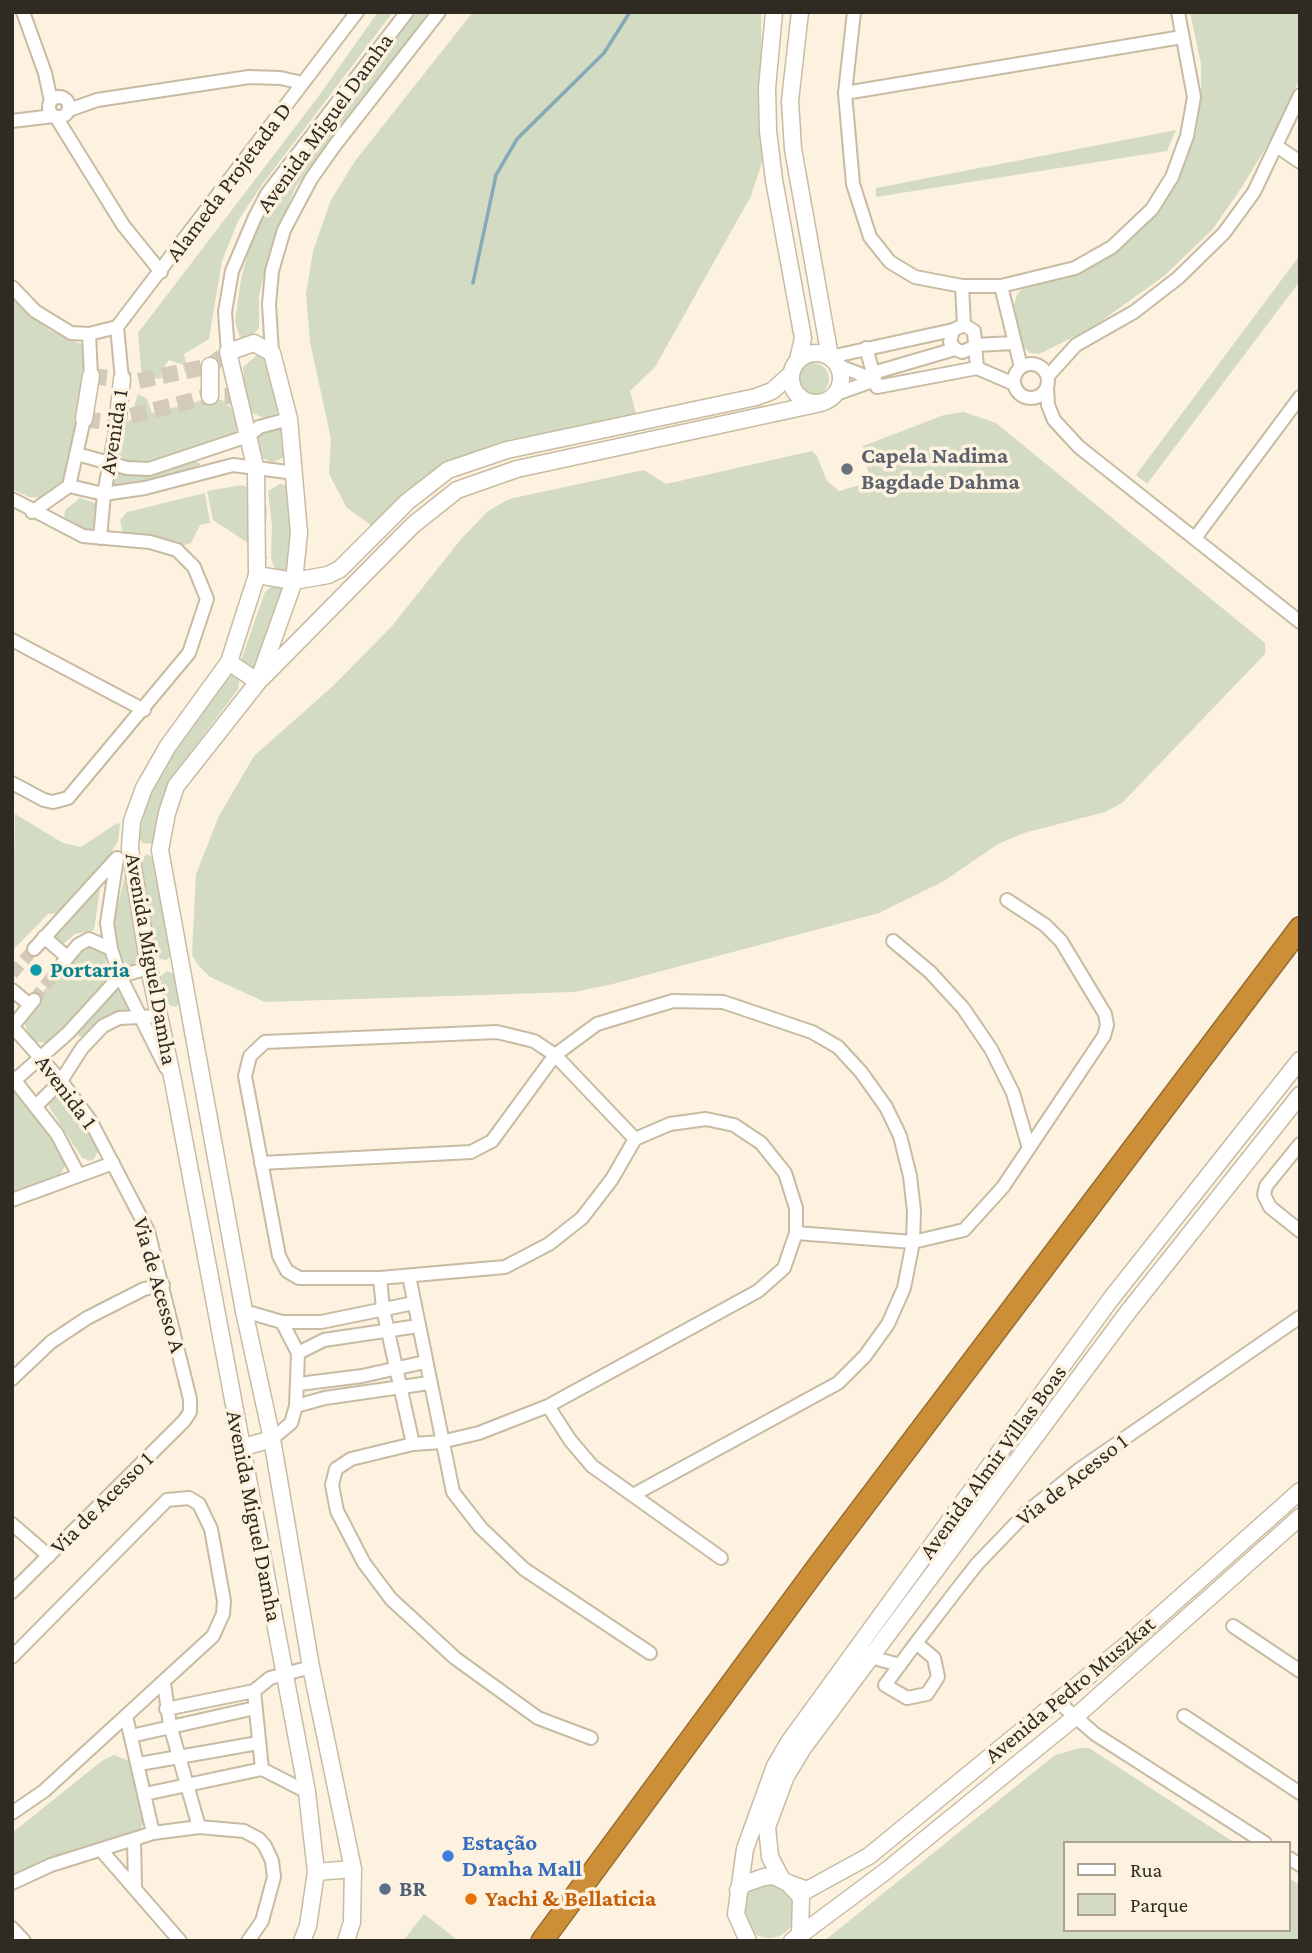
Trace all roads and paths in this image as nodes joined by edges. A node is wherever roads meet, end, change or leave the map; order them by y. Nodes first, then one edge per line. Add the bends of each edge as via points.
1 (23, 12) edge
2 (357, 12) edge
3 (407, 12) edge
4 (439, 12) edge
5 (774, 12) edge
6 (854, 12) edge
7 (1178, 12) edge
8 (797, 13) edge
9 (1182, 37) junction
10 (303, 83) junction
11 (845, 93) junction
12 (1300, 95) edge
13 (59, 107) junction
14 (16, 120) edge
15 (1278, 147) junction
16 (1300, 162) edge
17 (161, 272) junction
18 (962, 286) junction
19 (1001, 286) junction
20 (12, 287) edge
21 (117, 327) junction
22 (958, 328) junction
23 (89, 334) junction
24 (1014, 343) junction
25 (974, 346) junction
26 (866, 348) junction
27 (955, 349) junction
28 (228, 352) junction
29 (272, 353) junction
30 (798, 360) junction
31 (834, 361) junction
32 (210, 366) dead end
33 (1021, 367) junction
34 (977, 368) junction
35 (790, 375) junction
36 (91, 376) joint
37 (874, 377) junction
38 (122, 379) joint
39 (1047, 382) junction
40 (1014, 384) junction
41 (836, 394) junction
42 (210, 396) dead end
43 (1300, 397) edge
44 (821, 403) junction
45 (118, 418) joint
46 (84, 419) joint
47 (289, 419) junction
48 (248, 436) junction
49 (201, 453) junction
50 (77, 454) junction
51 (110, 461) junction
52 (256, 470) junction
53 (208, 472) junction
54 (295, 472) junction
55 (69, 486) junction
56 (104, 494) junction
57 (12, 499) edge
58 (32, 512) junction
59 (100, 538) junction
60 (1195, 538) junction
61 (257, 575) junction
62 (294, 581) junction
63 (1300, 622) edge
64 (12, 640) edge
65 (229, 662) junction
66 (258, 682) junction
67 (144, 710) junction
68 (12, 783) edge
69 (160, 850) junction
70 (124, 853) junction
71 (1007, 900) dead end
72 (1300, 928) edge
73 (44, 937) junction
74 (893, 941) dead end
75 (1300, 946) edge
76 (34, 949) tunnel mouth
77 (111, 949) junction
78 (67, 957) junction
79 (180, 965) junction
80 (149, 968) junction
81 (58, 969) tunnel mouth
82 (120, 976) junction
83 (12, 990) edge
84 (187, 1012) junction
85 (159, 1016) junction
86 (141, 1018) junction
87 (12, 1027) edge
88 (68, 1032) junction
89 (82, 1048) junction
90 (555, 1055) junction
91 (40, 1057) junction
92 (1300, 1060) edge
93 (14, 1078) edge
94 (61, 1081) junction
95 (173, 1081) junction
96 (1300, 1095) edge
97 (36, 1106) junction
98 (635, 1139) junction
99 (1300, 1144) edge
100 (1028, 1145) junction
101 (113, 1163) junction
102 (261, 1163) junction
103 (78, 1174) junction
104 (12, 1200) edge
105 (1300, 1231) edge
106 (796, 1233) junction
107 (913, 1242) junction
108 (409, 1276) junction
109 (380, 1278) junction
110 (163, 1285) junction
111 (414, 1303) junction
112 (383, 1309) junction
113 (244, 1311) junction
114 (216, 1314) junction
115 (1300, 1317) edge
116 (282, 1322) junction
117 (321, 1322) junction
118 (418, 1326) junction
119 (388, 1329) junction
120 (324, 1340) junction
121 (298, 1353) junction
122 (425, 1362) junction
123 (397, 1368) junction
124 (12, 1379) edge
125 (429, 1383) junction
126 (299, 1384) junction
127 (401, 1386) junction
128 (296, 1406) junction
129 (548, 1406) junction
130 (190, 1412) joint
131 (272, 1439) junction
132 (441, 1442) junction
133 (412, 1444) junction
134 (240, 1448) junction
135 (1300, 1490) edge
136 (633, 1495) junction
137 (1300, 1517) edge
138 (12, 1524) edge
139 (49, 1556) junction
140 (721, 1558) dead end
141 (12, 1592) edge
142 (1233, 1626) dead end
143 (916, 1643) junction
144 (650, 1653) dead end
145 (865, 1653) junction
146 (12, 1657) edge
147 (900, 1665) junction
148 (311, 1667) junction
149 (1300, 1671) edge
150 (285, 1672) junction
151 (164, 1683) junction
152 (254, 1691) junction
153 (1057, 1701) junction
154 (255, 1708) junction
155 (166, 1709) junction
156 (126, 1716) junction
157 (1184, 1716) dead end
158 (1074, 1718) junction
159 (170, 1726) junction
160 (131, 1736) junction
161 (591, 1738) dead end
162 (258, 1743) junction
163 (178, 1756) junction
164 (139, 1763) junction
165 (262, 1769) junction
166 (186, 1784) junction
167 (307, 1792) junction
168 (1300, 1793) edge
169 (145, 1794) junction
170 (12, 1814) edge
171 (199, 1827) junction
172 (153, 1833) junction
173 (134, 1839) junction
174 (1262, 1841) edge
175 (101, 1850) junction
176 (353, 1869) junction
177 (316, 1872) junction
178 (785, 1881) junction
179 (12, 1883) edge
180 (135, 1886) junction
181 (738, 1890) junction
182 (12, 1928) edge
183 (796, 1938) edge
184 (751, 1939) edge
185 (545, 1940) edge
186 (24, 1941) edge
187 (180, 1941) edge
188 (248, 1941) edge
189 (302, 1941) edge
190 (346, 1941) edge

1 - 13 street
2 - 10 street, Alameda Projetada D
3 - 28 street, Avenida Miguel Damha via 267,194 232,271 225,312
4 - 29 street, Avenida Miguel Damha via 335,145 284,230 272,271
5 - 30 street via 768,131 803,338
6 - 11 street
7 - 9 street
8 - 31 street via 790,101 793,149
9 - 11 street
9 - 19 street via 1194,97 1187,136 1172,177 1152,209 1112,247 1075,268
10 - 13 street via 249,76
10 - 17 street, Alameda Projetada D
11 - 18 street via 853,184 870,237 890,262 915,277
12 - 15 street
13 - 14 street
13 - 17 street via 81,160 123,225
15 - 16 street
15 - 39 street via 1254,192 1224,233 1145,303 1076,345
17 - 21 street, Alameda Projetada D
18 - 19 street
18 - 22 street
19 - 24 street
20 - 23 street via 53,325
21 - 23 street
21 - 38 street, Avenida 1
22 - 25 street via 974,331
22 - 26 street
22 - 27 street via 950,342
23 - 36 street, Avenida 1
24 - 25 street
24 - 33 street
25 - 27 street via 962,352
25 - 34 street
26 - 31 street
26 - 37 street
27 - 37 street
28 - 29 street via 254,343
28 - 48 street, Avenida Miguel Damha
29 - 47 street, Avenida Miguel Damha
30 - 31 street via 813,353
30 - 35 street
31 - 37 street
31 - 41 street via 841,383
32 - 42 street
33 - 39 street via 1036,365
33 - 40 street
34 - 37 street via 877,387
34 - 40 street
35 - 44 street via 798,397
35 - 62 street via 772,391 756,397 508,450 448,470 407,502 340,569
36 - 46 street, Avenida 1
37 - 41 street
38 - 45 street, Avenida 1
39 - 40 street via 1039,396 1029,398
39 - 60 street via 1054,420 1079,447
41 - 44 street
43 - 60 street
44 - 66 street via 517,469 457,490 413,525
45 - 51 street, Avenida 1
46 - 50 street, Avenida 1
47 - 48 street via 259,427
47 - 54 street, Avenida Miguel Damha
48 - 49 street
48 - 52 street, Avenida Miguel Damha
49 - 51 street via 138,470
49 - 53 street
50 - 51 street
50 - 55 street, Avenida 1
51 - 56 street, Avenida 1
52 - 53 street via 233,465
52 - 54 street
52 - 61 street, Avenida Miguel Damha
53 - 56 street
54 - 62 street, Avenida Miguel Damha via 299,533
55 - 56 street
55 - 58 street, Avenida 1
56 - 59 street, Avenida 1
57 - 58 street
58 - 59 street via 83,536
59 - 67 street via 150,542 177,550 201,580 207,599 189,653
60 - 63 street
61 - 62 street
61 - 65 street, Avenida Miguel Damha
62 - 66 street, Avenida Miguel Damha
64 - 67 street
65 - 66 street
65 - 70 street, Avenida Miguel Damha via 168,746 144,788
66 - 69 street, Avenida Miguel Damha via 176,786
67 - 68 street via 68,798 53,802
69 - 70 street
69 - 79 street, Avenida Miguel Damha
70 - 73 street
70 - 77 street via 107,923
70 - 80 street, Avenida Miguel Damha
71 - 100 street via 1061,941 1107,1021 1104,1036
72 - 185 highway via 819,1565
73 - 76 street
73 - 78 street
74 - 100 street via 947,990 991,1049 1013,1093
75 - 185 highway via 619,1850
77 - 78 street via 89,939
77 - 82 street
78 - 81 street
79 - 80 street
79 - 84 street, Avenida Miguel Damha
80 - 82 street
80 - 85 street, Avenida Miguel Damha
82 - 86 street
82 - 88 street
83 - 87 street via 32,1002
84 - 85 street
84 - 113 street, Avenida Miguel Damha
85 - 86 street
85 - 95 street, Avenida Miguel Damha
86 - 89 street via 119,1018 103,1026
86 - 95 street
87 - 91 street, Avenida 1
88 - 89 street
88 - 91 street
89 - 94 street
90 - 98 street
90 - 102 street via 492,1141 471,1152
90 - 102 street via 534,1041 497,1032 265,1042 250,1056 245,1076
90 - 107 street via 597,1024 673,1001 723,1002 812,1032 838,1047 861,1072 900,1136 910,1176
91 - 93 street
91 - 94 street, Avenida 1
92 - 145 street, Avenida Almir Villas Boas via 1110,1300
93 - 97 street, Avenida 1
94 - 97 street
94 - 101 street, Avenida 1 via 90,1120
95 - 114 street, Avenida Miguel Damha
96 - 145 street, Avenida Almir Villas Boas
97 - 103 street, Avenida 1
98 - 106 street via 670,1124 706,1119 734,1125 761,1143 785,1173 796,1208
98 - 108 street via 582,1218 549,1244 505,1267
99 - 105 street via 1266,1186 1264,1195 1270,1207
100 - 107 street via 1003,1187 964,1230
101 - 103 street
101 - 110 street, Via de Acesso A via 148,1231
102 - 109 street via 279,1256 287,1271 307,1279
103 - 104 street
106 - 107 street
106 - 129 street via 784,1268 758,1291
107 - 136 street via 904,1288 888,1324 838,1383
108 - 109 street
108 - 111 street
109 - 112 street
110 - 124 street via 144,1289 87,1318 51,1342
110 - 130 street, Via de Acesso A
111 - 112 street
111 - 118 street
112 - 117 street
112 - 119 street
113 - 114 street
113 - 116 street
113 - 131 street, Avenida Miguel Damha
114 - 134 street, Avenida Miguel Damha
115 - 143 street, Via de Acesso 1 via 1052,1490 977,1564
116 - 117 street
116 - 121 street
117 - 120 street
118 - 119 street
118 - 122 street
119 - 120 street
119 - 123 street
120 - 121 street
121 - 126 street
122 - 123 street
122 - 125 street
123 - 126 street
123 - 127 street
125 - 127 street
125 - 132 street
126 - 128 street
127 - 128 street
127 - 133 street
128 - 131 street via 291,1423
129 - 132 street via 479,1433
129 - 136 street via 592,1466
130 - 139 street, Via de Acesso 1
131 - 134 street
131 - 148 street, Avenida Miguel Damha
132 - 133 street
132 - 144 street via 453,1492 481,1528 524,1569
133 - 161 street via 352,1460 336,1469 334,1499 364,1563 391,1599 455,1658 538,1718
134 - 150 street, Avenida Miguel Damha
135 - 153 street, Avenida Pedro Muszkat
136 - 140 street
137 - 158 street, Avenida Pedro Muszkat
138 - 139 street
139 - 141 street, Via de Acesso 1
142 - 149 street
143 - 147 street, Via de Acesso 1
143 - 147 street, Via de Acesso 1 via 937,1664 932,1690 914,1699 885,1685
145 - 147 street
145 - 178 street, Avenida Almir Villas Boas via 803,1748 772,1808 766,1837 770,1857
145 - 181 street, Avenida Almir Villas Boas via 789,1742 775,1766 747,1840
146 - 151 street via 167,1500 189,1499 199,1504 212,1529 223,1614 213,1636
148 - 150 street
148 - 176 street, Avenida Miguel Damha
150 - 152 street
150 - 167 street, Avenida Miguel Damha
151 - 155 street
151 - 156 street
152 - 154 street
152 - 155 street
153 - 158 street
153 - 178 street, Avenida Pedro Muszkat via 869,1856 807,1890
154 - 159 street
154 - 162 street
155 - 159 street
156 - 160 street
156 - 170 street
157 - 168 street
158 - 174 street
158 - 183 street, Avenida Pedro Muszkat
159 - 160 street
159 - 163 street
160 - 164 street
162 - 163 street
162 - 165 street
163 - 164 street
163 - 166 street
164 - 169 street
165 - 166 street
165 - 167 street
166 - 169 street
166 - 171 street
167 - 177 street, Avenida Miguel Damha
169 - 172 street
171 - 172 street
171 - 188 street via 243,1831 259,1839 272,1861 270,1898
172 - 173 street
173 - 175 street
173 - 180 street
175 - 179 street
175 - 180 street
176 - 177 street
176 - 190 street, Avenida Miguel Damha via 352,1922
177 - 189 street, Avenida Miguel Damha
178 - 181 street, Avenida Pedro Muszkat via 774,1876 755,1879
178 - 183 street, Avenida Almir Villas Boas via 801,1897
180 - 187 street
181 - 184 street, Avenida Almir Villas Boas via 736,1914
182 - 186 street

